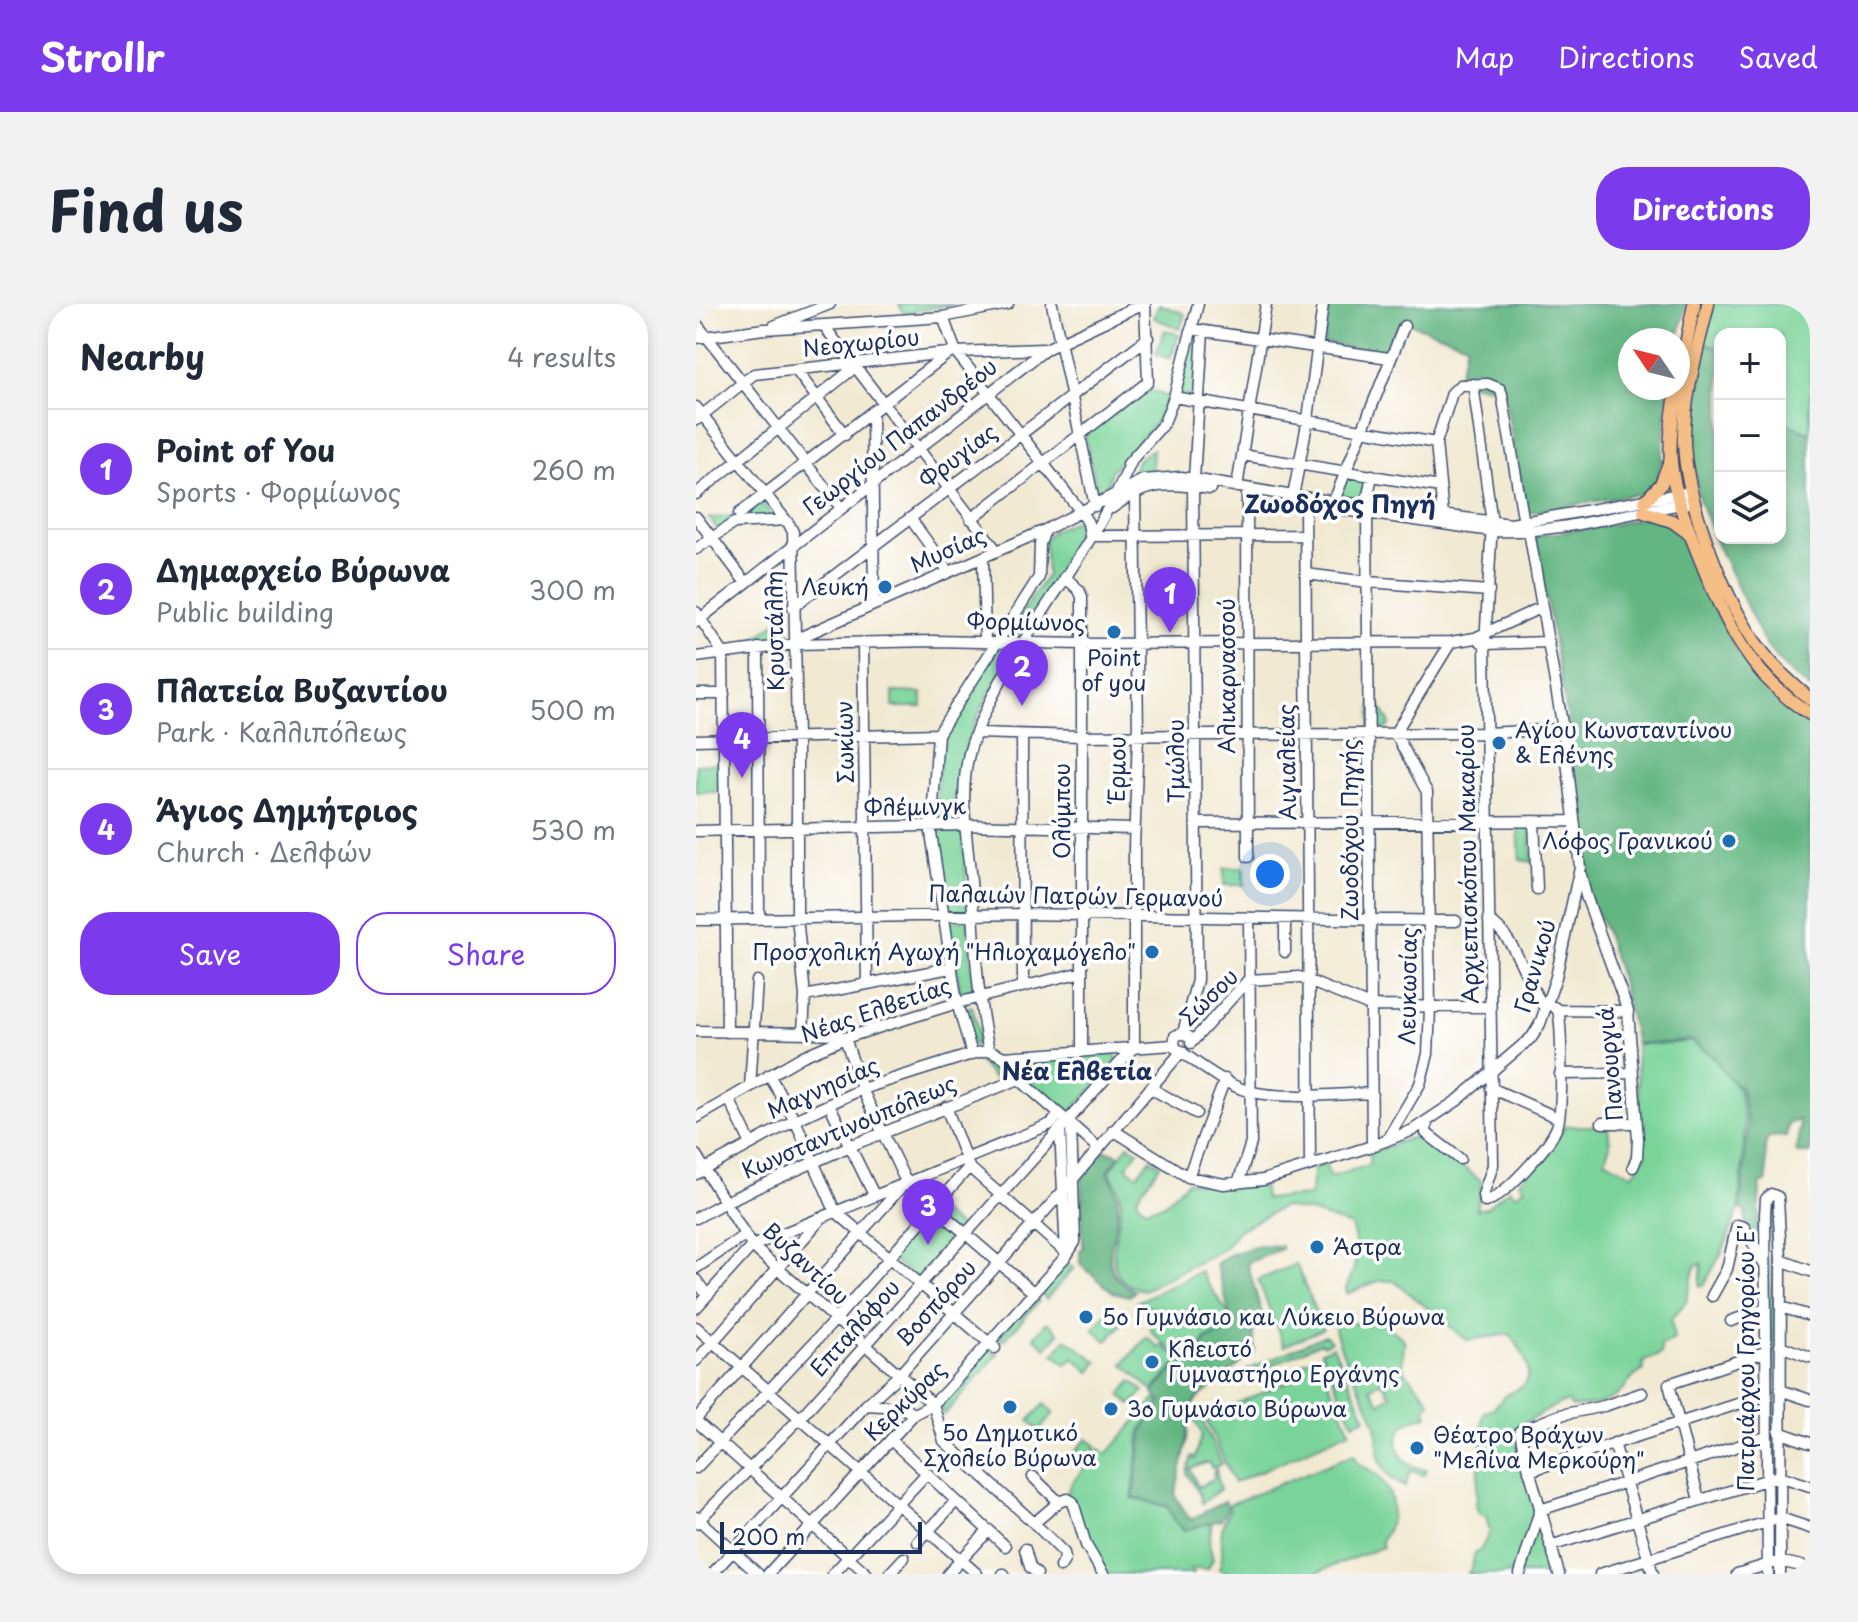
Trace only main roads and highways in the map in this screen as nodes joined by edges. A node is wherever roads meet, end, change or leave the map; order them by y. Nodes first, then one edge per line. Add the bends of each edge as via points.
1 (1694, 304) edge
2 (1708, 304) edge
3 (1689, 328) edge
4 (1676, 400) edge
5 (1670, 458) junction
6 (1686, 498) junction
7 (1691, 535) junction
8 (1810, 699) edge
9 (1810, 714) edge

1 - 3 main road
2 - 6 main road via 1685,429
4 - 5 main road
5 - 6 main road
5 - 7 main road via 1661,484 1644,506
6 - 7 main road
6 - 8 main road via 1745,625 1780,673
7 - 9 main road via 1744,652 1770,683

